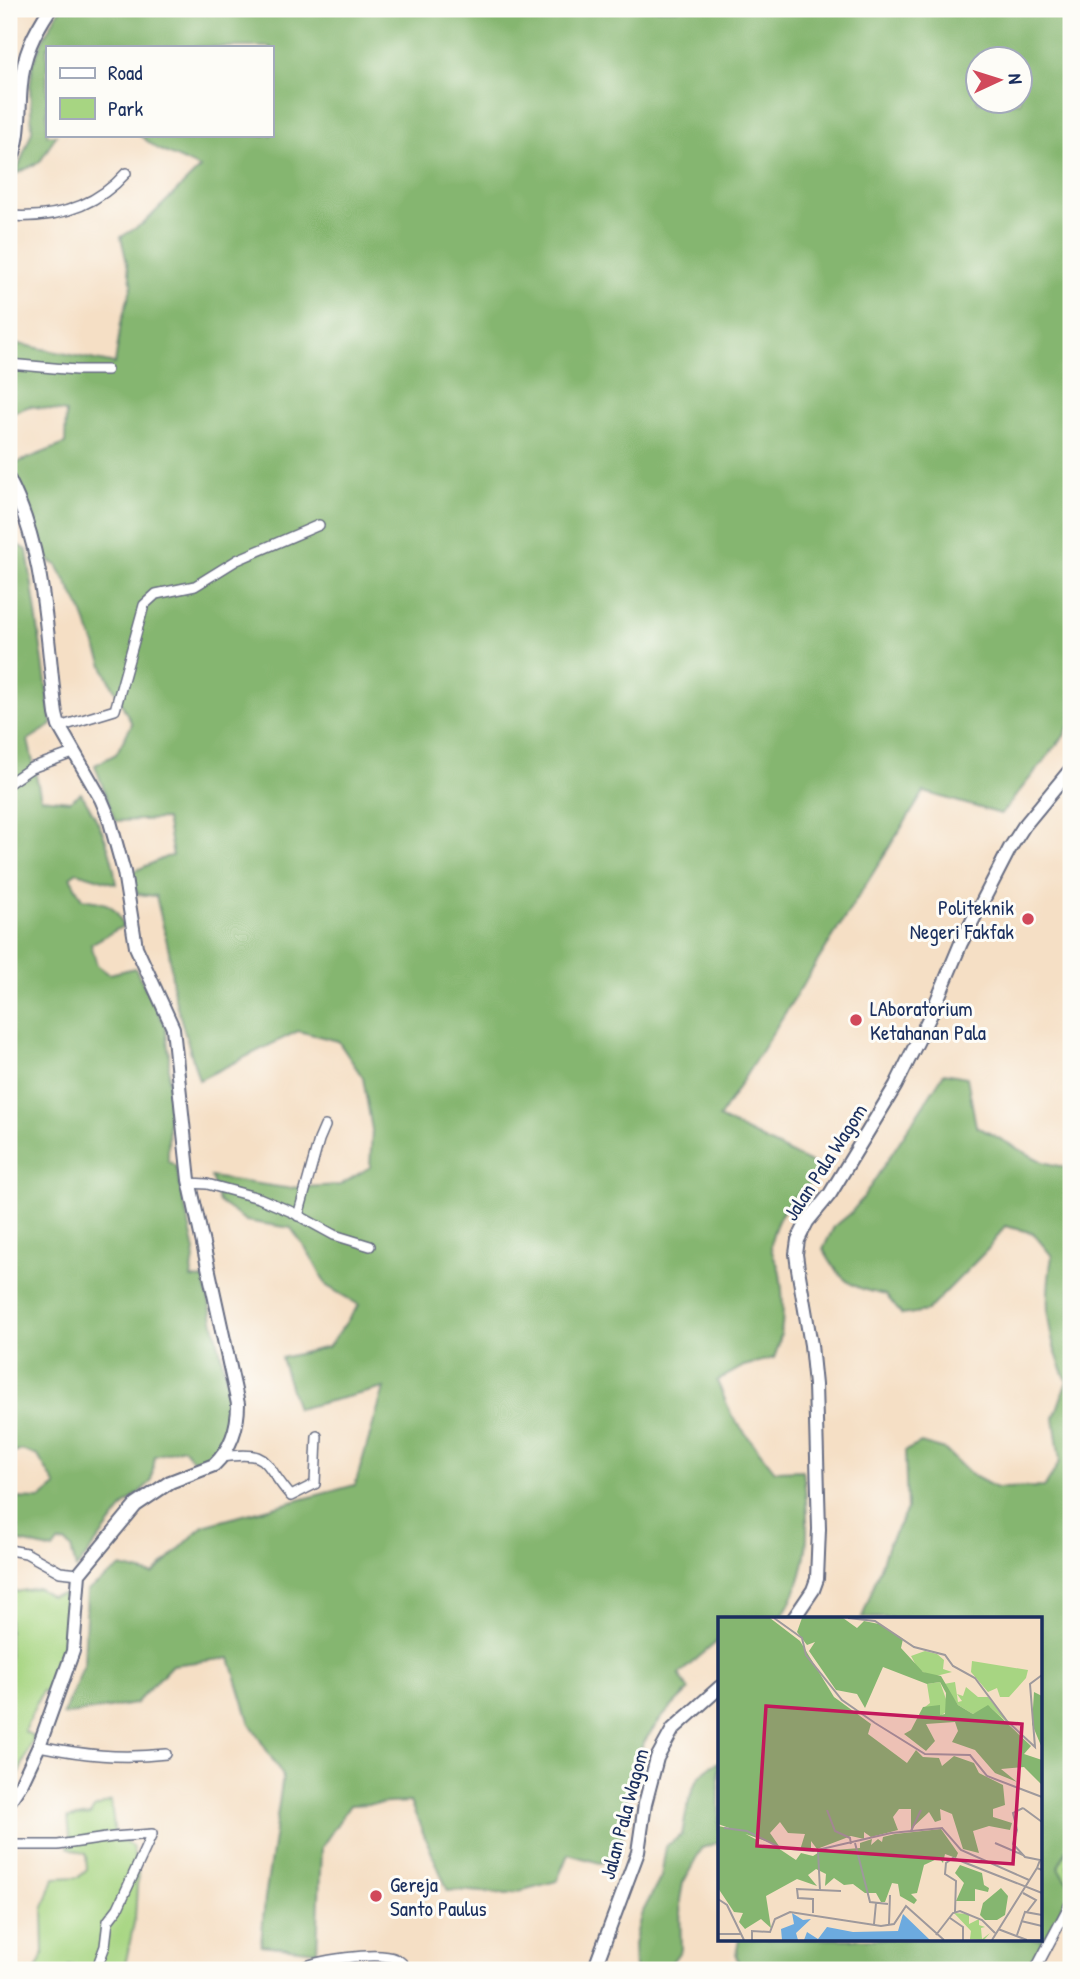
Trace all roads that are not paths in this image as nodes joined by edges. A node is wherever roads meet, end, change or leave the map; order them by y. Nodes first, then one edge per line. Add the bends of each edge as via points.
1 (50, 9) edge
2 (9, 165) edge
3 (126, 173) dead end
4 (9, 216) edge
5 (9, 364) edge
6 (107, 370) dead end
7 (9, 480) edge
8 (319, 525) dead end
9 (60, 727) junction
10 (73, 753) junction
11 (1071, 769) edge
12 (9, 783) edge
13 (325, 1126) dead end
14 (189, 1183) junction
15 (298, 1216) junction
16 (370, 1246) dead end
17 (317, 1436) dead end
18 (221, 1457) junction
19 (9, 1512) edge
20 (9, 1531) edge
21 (9, 1550) edge
22 (79, 1574) junction
23 (795, 1617) edge
24 (718, 1688) edge
25 (39, 1745) junction
26 (166, 1755) dead end
27 (9, 1802) edge
28 (9, 1845) edge
29 (1071, 1902) edge
30 (96, 1970) edge
31 (298, 1970) edge
32 (408, 1970) edge
33 (594, 1970) edge
34 (1035, 1970) edge

1 - 2 main road via 25,60 20,133
3 - 4 street via 88,202 56,215
5 - 6 street
7 - 9 main road via 33,541
8 - 9 street via 237,560 195,586 156,594 144,605 115,710
9 - 10 main road
10 - 12 street via 31,768
10 - 14 main road via 109,818 124,872 136,947 173,1028
11 - 23 main road, Jalan Pala Wagom via 1010,848 896,1085 798,1240 797,1269 815,1385 819,1528 817,1579
13 - 15 street
14 - 15 street via 259,1198
14 - 18 main road via 238,1404 233,1435
15 - 16 street via 334,1235
17 - 18 street via 315,1484 291,1496 267,1461 256,1455
18 - 22 main road via 214,1465 161,1486 136,1505
19 - 20 street
21 - 22 street via 56,1571
22 - 25 main road via 73,1651
24 - 33 main road, Jalan Pala Wagom via 673,1729 657,1758 638,1852
25 - 26 street via 82,1755
25 - 27 main road
28 - 30 street via 58,1845 152,1834 108,1922
29 - 34 street
31 - 32 street via 326,1960 373,1957 396,1959

